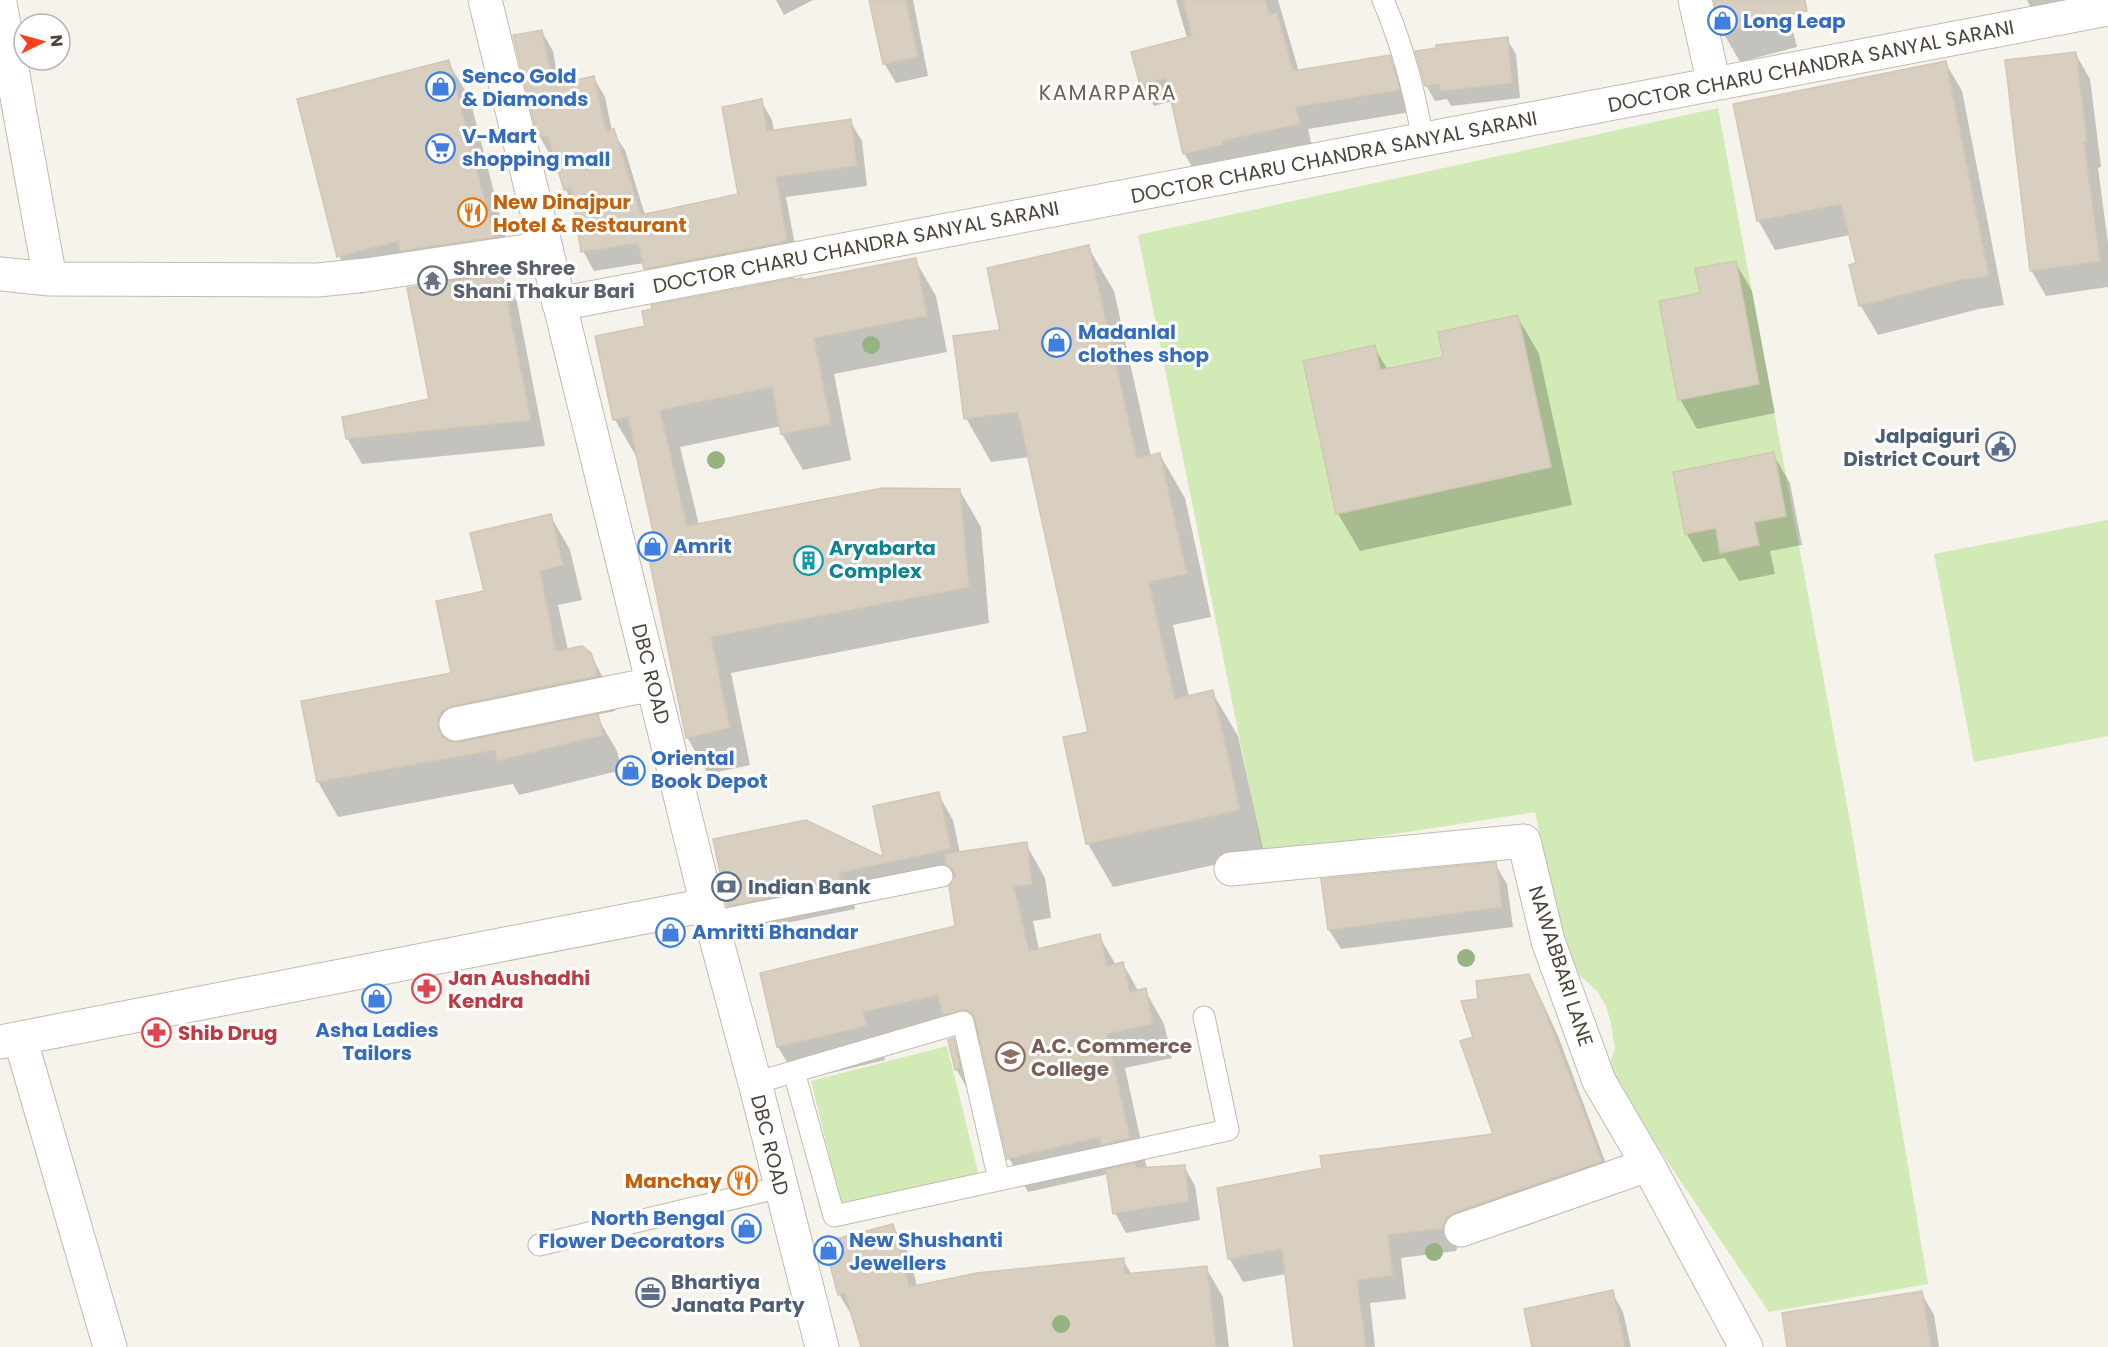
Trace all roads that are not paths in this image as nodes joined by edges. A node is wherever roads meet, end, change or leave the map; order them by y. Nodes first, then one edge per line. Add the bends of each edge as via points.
1 (485, 0) edge
2 (1383, 0) edge
3 (1695, 0) edge
4 (0, 3) edge
5 (2108, 9) edge
6 (1714, 84) junction
7 (1423, 140) junction
8 (546, 248) junction
9 (0, 274) edge
10 (50, 279) junction
11 (559, 304) junction
12 (653, 684) junction
13 (456, 724) dead end
14 (1231, 869) dead end
15 (942, 876) dead end
16 (709, 913) junction
17 (1204, 1017) dead end
18 (10, 1040) edge
19 (794, 1072) junction
20 (755, 1083) junction
21 (1648, 1165) junction
22 (999, 1180) junction
23 (781, 1187) junction
24 (1461, 1230) dead end
25 (538, 1245) dead end
26 (110, 1347) edge
27 (822, 1347) edge
28 (1746, 1347) edge

1 - 8 street, DBC ROAD
2 - 7 lane via 1412,82
3 - 6 street
4 - 10 street
5 - 6 street, DOCTOR CHARU CHANDRA SANYAL SARANI
6 - 7 street, DOCTOR CHARU CHANDRA SANYAL SARANI
7 - 11 street, DOCTOR CHARU CHANDRA SANYAL SARANI
8 - 10 street via 318,280
8 - 11 street, DBC ROAD
9 - 10 street
11 - 12 street, DBC ROAD
12 - 13 street
12 - 16 street, DBC ROAD
14 - 21 street, NAWABBARI LANE via 1524,841 1548,941 1599,1081
15 - 16 lane
16 - 18 street
16 - 20 street, DBC ROAD
17 - 22 lane via 1228,1131
18 - 26 street
19 - 20 lane
19 - 22 lane via 834,1216
19 - 22 lane via 963,1022
20 - 23 street, DBC ROAD
21 - 24 street
21 - 28 street, NAWABBARI LANE
23 - 25 lane
23 - 27 street, DBC ROAD

